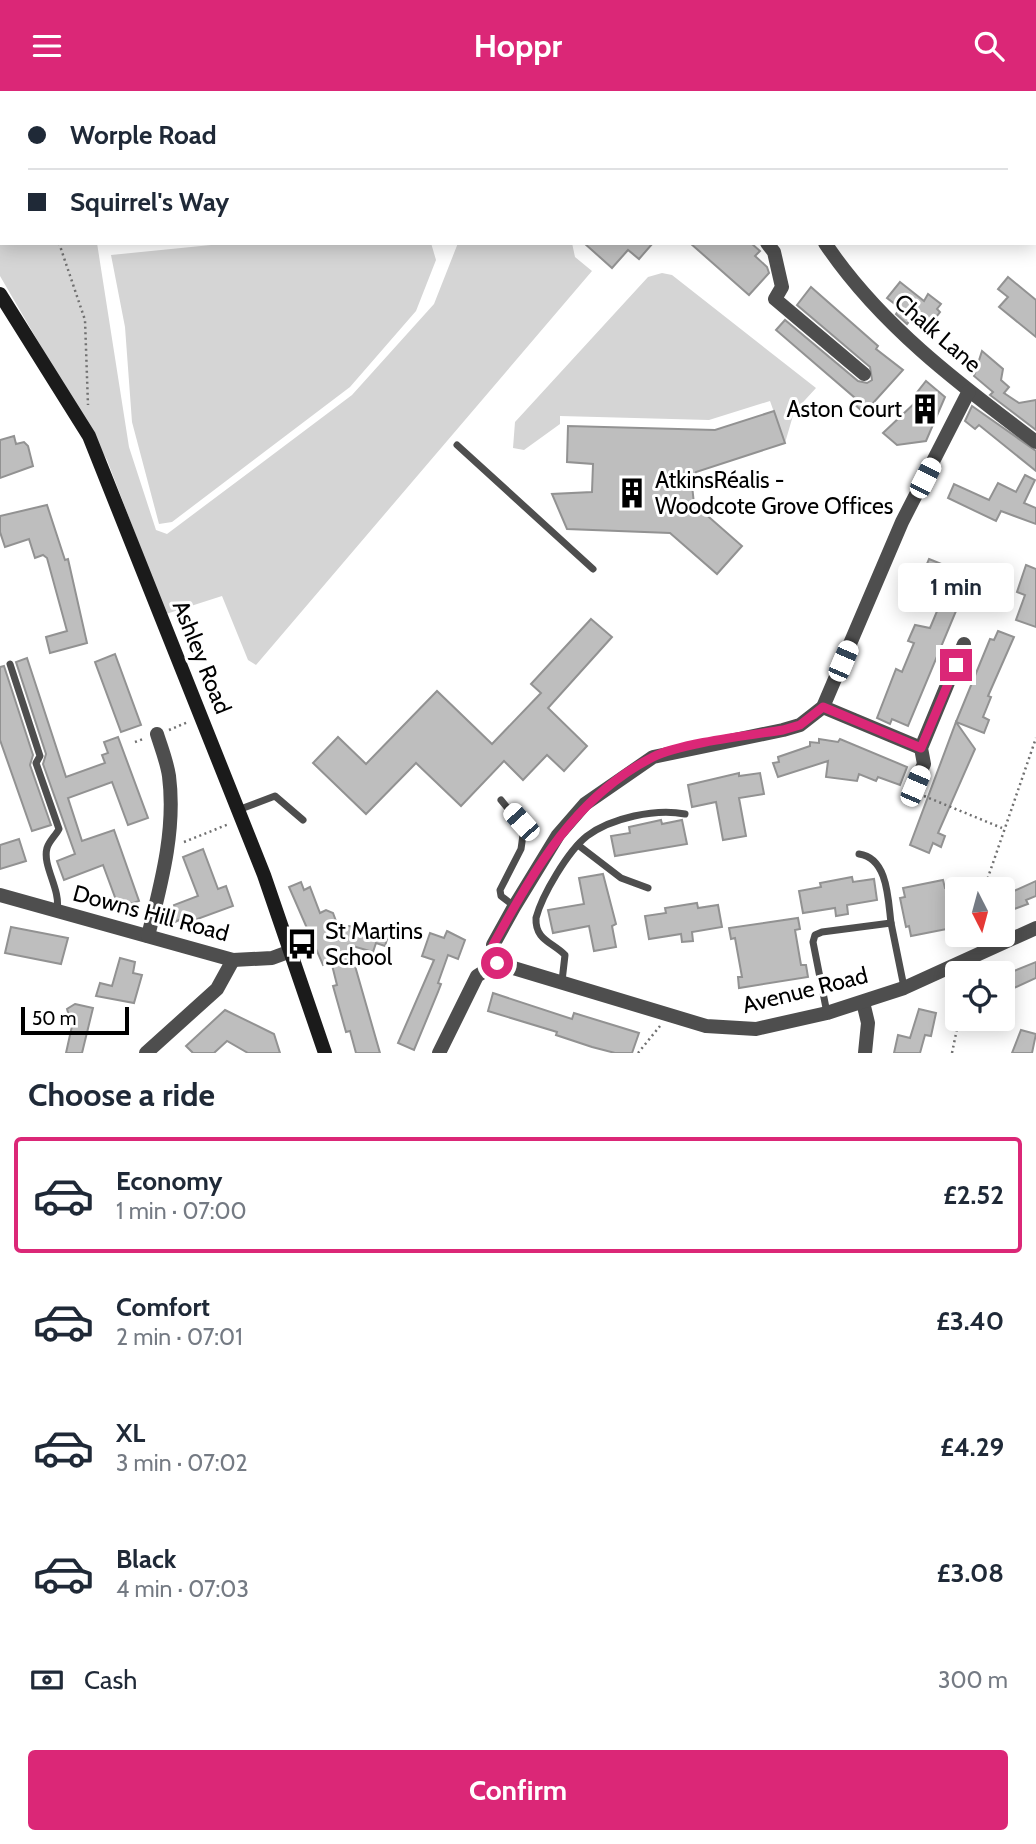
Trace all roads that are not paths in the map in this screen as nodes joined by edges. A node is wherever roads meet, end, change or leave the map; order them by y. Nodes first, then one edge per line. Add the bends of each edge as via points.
1 (769, 245) edge
2 (827, 245) edge
3 (0, 294) edge
4 (864, 374) dead end
5 (969, 391) junction
6 (1036, 442) edge
7 (457, 445) dead end
8 (593, 569) dead end
9 (964, 644) dead end
10 (10, 664) dead end
11 (823, 707) junction
12 (157, 734) dead end
13 (921, 748) junction
14 (915, 786) road end
15 (501, 800) dead end
16 (685, 814) dead end
17 (240, 815) junction
18 (303, 820) dead end
19 (578, 845) junction
20 (859, 854) dead end
21 (648, 888) dead end
22 (0, 895) edge
23 (514, 907) junction
24 (57, 911) junction
25 (891, 923) junction
26 (1036, 928) edge
27 (148, 936) junction
28 (291, 951) junction
29 (233, 960) junction
30 (497, 963) junction
31 (562, 981) junction
32 (904, 988) junction
33 (863, 1002) junction
34 (827, 1013) junction
35 (146, 1053) edge
36 (325, 1053) edge
37 (439, 1053) edge
38 (865, 1053) edge

1 - 4 street via 782,287 775,299
2 - 5 street, Chalk Lane via 875,309
3 - 17 main road, Ashley Road via 89,436
5 - 6 street, Chalk Lane
5 - 11 street via 902,522
7 - 8 lane
9 - 13 street
10 - 24 lane via 40,757 36,764 59,829 46,855 59,899
11 - 13 street
11 - 23 street via 800,725 783,730 653,757 584,804 558,835
12 - 27 street via 169,774 171,807
13 - 14 street via 924,764
15 - 23 lane via 524,828 521,849 500,890
16 - 19 lane via 657,813 623,821 596,831
17 - 18 lane via 275,796
17 - 28 main road, Ashley Road
19 - 21 lane via 621,878
19 - 31 lane via 535,926 544,941 565,955
20 - 25 lane via 871,858 881,870
22 - 24 street, Downs Hill Road
23 - 30 street via 493,945
24 - 27 street, Downs Hill Road
25 - 32 lane
25 - 34 lane via 815,935
26 - 32 street, Avenue Road
27 - 29 street, Downs Hill Road
28 - 29 street, Downs Hill Road via 272,958
28 - 36 main road, Ashley Road
29 - 35 street via 217,989
30 - 31 street, Avenue Road
30 - 37 street via 477,976
31 - 34 street, Avenue Road via 669,1016 734,1030
32 - 33 street, Avenue Road
33 - 34 street, Avenue Road
33 - 38 street via 868,1023

